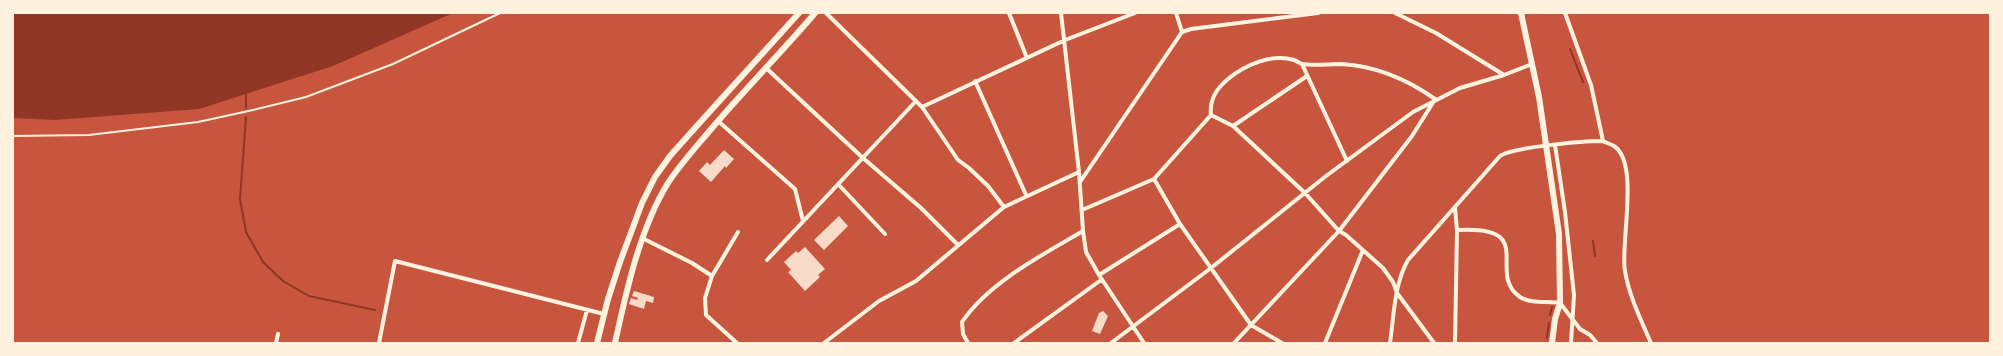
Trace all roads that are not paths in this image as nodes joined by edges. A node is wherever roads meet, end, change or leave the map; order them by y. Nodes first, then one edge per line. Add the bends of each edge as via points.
1 (500, 13) edge
2 (799, 13) edge
3 (815, 13) edge
4 (826, 13) edge
5 (1009, 13) edge
6 (1061, 13) edge
7 (1135, 13) edge
8 (1176, 13) edge
9 (1318, 13) edge
10 (1395, 13) edge
11 (1520, 13) edge
12 (1565, 13) edge
13 (1182, 32) junction
14 (1065, 40) junction
15 (1027, 58) junction
16 (1302, 64) junction
17 (1532, 64) junction
18 (766, 67) junction
19 (1504, 75) junction
20 (1307, 76) junction
21 (975, 81) junction
22 (1435, 99) junction
23 (916, 101) junction
24 (922, 107) junction
25 (1211, 115) junction
26 (718, 121) junction
27 (1233, 126) junction
28 (13, 136) edge
29 (1603, 141) junction
30 (1555, 145) junction
31 (1546, 147) junction
32 (863, 158) junction
33 (1347, 161) junction
34 (1079, 172) junction
35 (1154, 179) junction
36 (1080, 182) junction
37 (838, 184) junction
38 (1305, 193) junction
39 (1026, 195) junction
40 (1004, 207) junction
41 (1455, 208) junction
42 (1082, 210) junction
43 (803, 221) junction
44 (1180, 224) junction
45 (1457, 230) junction
46 (1083, 231) junction
47 (738, 232) dead end
48 (1340, 232) junction
49 (885, 234) dead end
50 (644, 239) junction
51 (958, 245) junction
52 (1363, 250) junction
53 (767, 260) dead end
54 (1211, 268) junction
55 (712, 276) junction
56 (1100, 278) junction
57 (1397, 293) junction
58 (1560, 304) junction
59 (586, 310) junction
60 (604, 314) junction
61 (1572, 319) junction
62 (1251, 325) junction
63 (1133, 326) junction
64 (278, 334) dead end
65 (276, 343) edge
66 (379, 343) edge
67 (578, 343) edge
68 (597, 343) edge
69 (615, 343) edge
70 (737, 343) edge
71 (824, 343) edge
72 (968, 343) edge
73 (1014, 343) edge
74 (1111, 343) edge
75 (1144, 343) edge
76 (1234, 343) edge
77 (1282, 343) edge
78 (1325, 343) edge
79 (1390, 343) edge
80 (1434, 343) edge
81 (1455, 343) edge
82 (1552, 343) edge
83 (1570, 343) edge
84 (1597, 343) edge
85 (1651, 343) edge

1 - 28 lane via 393,64 306,96 253,110 198,122 89,135
2 - 60 main road via 690,133 654,177 629,236
3 - 18 main road
4 - 23 street
5 - 15 street
6 - 14 street
7 - 14 street
8 - 13 street
9 - 13 street
10 - 19 street via 1436,33
11 - 17 main road
12 - 29 street via 1591,85
13 - 36 street
14 - 15 street
14 - 34 street
15 - 21 street
16 - 20 street
16 - 22 street via 1344,64 1382,71
16 - 25 street via 1283,58 1268,60 1237,72 1216,91 1210,107
17 - 19 street
17 - 31 main road
18 - 26 main road
18 - 32 street
19 - 22 street via 1471,84
20 - 27 street
20 - 33 street
21 - 24 street
21 - 39 street
22 - 33 street via 1413,112
22 - 48 street via 1412,136
23 - 24 street
23 - 32 street
24 - 40 street via 958,160 988,186
25 - 27 street
25 - 35 street
26 - 43 street via 795,189
26 - 50 main road via 668,183 654,210
27 - 38 street
29 - 30 street
29 - 85 street via 1615,146 1623,158 1626,169 1628,204 1624,270 1634,305
30 - 31 street
30 - 61 street via 1568,230 1574,295
31 - 41 street via 1504,153
31 - 58 main road via 1559,234
32 - 37 street
32 - 51 street via 921,208
33 - 38 street
34 - 36 street
34 - 39 street
35 - 42 street
35 - 44 street
36 - 42 street
37 - 43 street
37 - 49 street
38 - 48 street
38 - 54 street
39 - 40 street
40 - 51 street
41 - 45 street
41 - 57 street via 1408,260
42 - 46 street
43 - 53 street
44 - 54 street
44 - 56 street
45 - 58 street via 1489,230 1499,235 1506,246 1510,287 1522,298
45 - 81 street
46 - 56 street via 1086,252
46 - 72 street via 1046,252 996,287 977,304 962,322 963,334
47 - 55 street
48 - 52 street
48 - 62 street
50 - 55 street
50 - 69 main road via 626,294
51 - 71 street via 916,281 879,301
52 - 57 street via 1383,268
52 - 78 street
54 - 62 street
54 - 63 street
55 - 70 street via 705,298 706,315
56 - 63 street
56 - 73 street
57 - 79 street
57 - 80 street
58 - 61 street
58 - 82 main road
59 - 60 street
59 - 66 street via 396,261
59 - 67 street
60 - 68 main road
61 - 83 street
61 - 84 street
62 - 76 street
62 - 77 street
63 - 74 street
63 - 75 street
64 - 65 street

